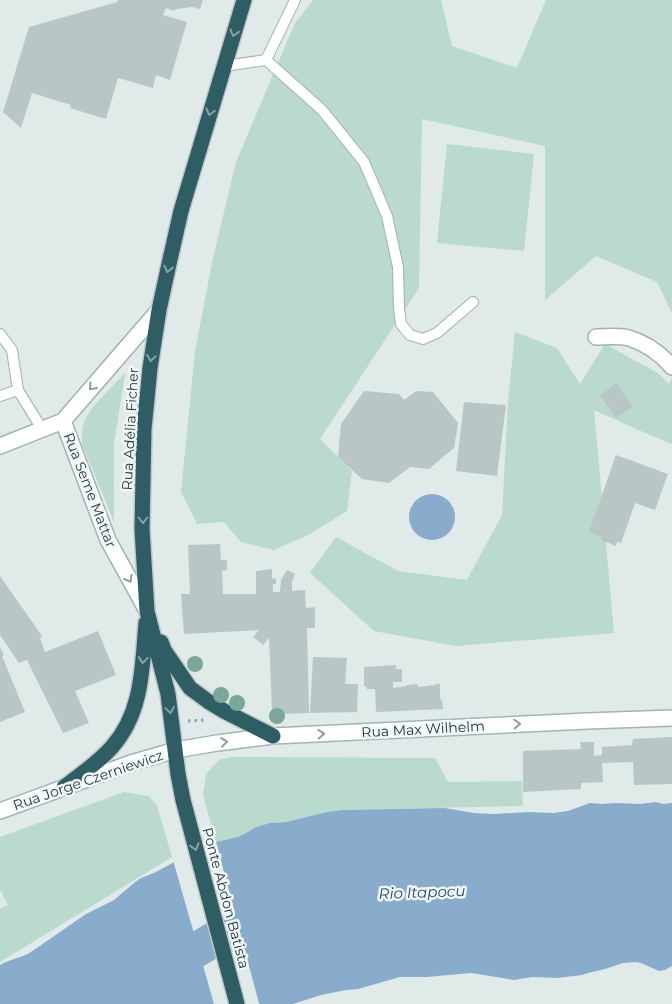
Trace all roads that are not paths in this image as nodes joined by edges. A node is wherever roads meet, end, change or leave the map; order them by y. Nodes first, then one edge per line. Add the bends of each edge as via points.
1 (244, 0) edge
2 (295, 0) edge
3 (266, 60) junction
4 (224, 66) junction
5 (473, 302) dead end
6 (159, 310) junction
7 (0, 334) edge
8 (596, 336) dead end
9 (672, 367) edge
10 (18, 390) junction
11 (0, 396) edge
12 (63, 421) junction
13 (42, 429) junction
14 (0, 446) edge
15 (147, 611) junction
16 (672, 718) edge
17 (272, 736) junction
18 (176, 750) junction
19 (64, 787) junction
20 (183, 800) joint
21 (0, 811) edge
22 (237, 1004) edge

1 -> 4 highway, Rua Adélia Ficher
2 - 3 lane
3 - 4 lane
3 - 5 lane via 322,110 364,162 387,216 398,268 401,324 410,336 423,339 437,333
4 -> 6 highway, Rua Adélia Ficher via 181,211
6 -> 12 main road, Rua Seme Mattar
6 -> 15 highway, Rua Adélia Ficher via 144,429 142,529
7 - 10 lane via 12,350
8 - 9 main road via 627,337 651,348
10 - 11 lane
10 - 13 lane
12 - 13 main road, Rua Seme Mattar
12 -> 15 main road, Rua Seme Mattar via 108,540
13 - 14 main road, Rua Seme Mattar
15 - 17 highway via 164,650 190,688 224,711
15 -> 18 highway, Rua Adélia Ficher via 168,694
15 -> 19 highway via 140,690 134,711 112,748
17 -> 16 main road, Rua Max Wilhelm
18 -> 17 main road, Rua Max Wilhelm
18 - 19 main road, Rua Jorge Czerniewicz
18 - 20 highway, Rua Adélia Ficher
19 - 21 main road, Rua Jorge Czerniewicz
20 -> 22 highway, Ponte Abdon Batista

